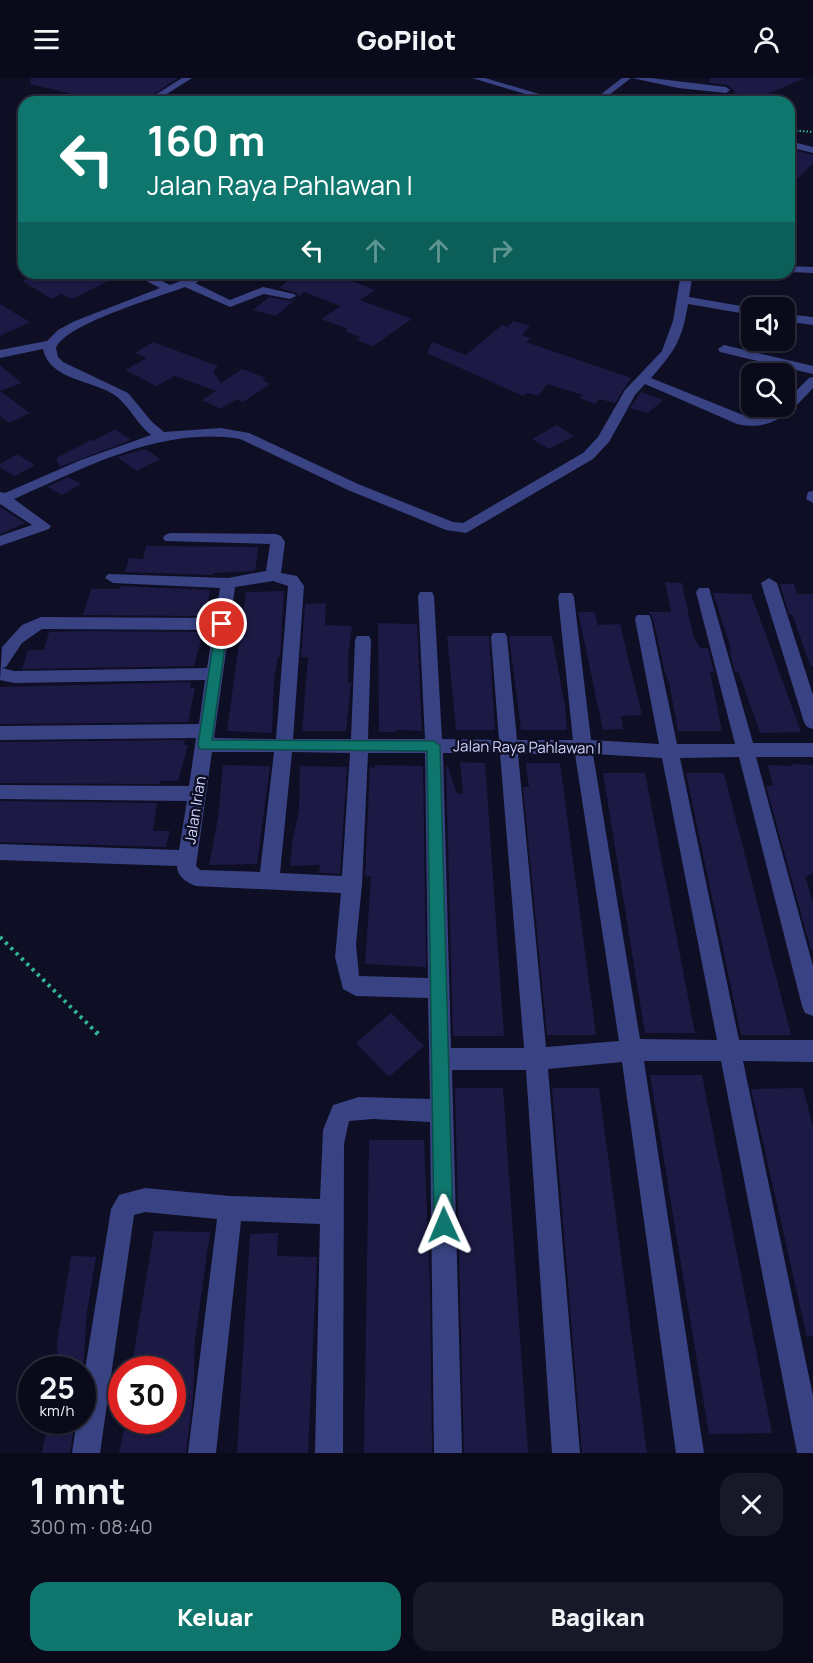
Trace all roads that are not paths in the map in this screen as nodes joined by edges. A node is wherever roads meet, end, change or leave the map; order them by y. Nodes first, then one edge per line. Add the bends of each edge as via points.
1 (188, 78) edge
2 (476, 78) edge
3 (627, 78) edge
4 (636, 78) edge
5 (158, 96) edge
6 (540, 96) edge
7 (603, 96) edge
8 (731, 96) edge
9 (795, 146) edge
10 (813, 150) edge
11 (795, 269) edge
12 (813, 270) edge
13 (149, 279) edge
14 (197, 279) edge
15 (686, 279) edge
16 (187, 284) junction
17 (170, 289) junction
18 (290, 296) dead end
19 (684, 300) junction
20 (741, 310) edge
21 (795, 319) edge
22 (813, 321) edge
23 (50, 344) junction
24 (723, 349) dead end
25 (0, 354) edge
26 (813, 370) edge
27 (813, 378) edge
28 (644, 379) junction
29 (161, 436) junction
30 (1, 498) edge
31 (170, 538) dead end
32 (0, 541) edge
33 (273, 576) junction
34 (113, 578) dead end
35 (228, 583) junction
36 (769, 583) dead end
37 (704, 592) dead end
38 (426, 596) dead end
39 (566, 597) dead end
40 (643, 619) dead end
41 (222, 624) junction
42 (499, 637) dead end
43 (363, 640) dead end
44 (0, 663) edge
45 (0, 674) edge
46 (215, 674) junction
47 (813, 722) edge
48 (0, 733) edge
49 (206, 738) junction
50 (284, 746) junction
51 (360, 746) junction
52 (434, 746) junction
53 (507, 747) junction
54 (583, 747) junction
55 (746, 750) junction
56 (813, 750) edge
57 (669, 752) junction
58 (0, 792) edge
59 (198, 794) junction
60 (0, 852) edge
61 (187, 858) junction
62 (269, 882) junction
63 (352, 885) junction
64 (439, 988) junction
65 (813, 1006) edge
66 (730, 1049) junction
67 (631, 1050) junction
68 (813, 1051) edge
69 (440, 1059) junction
70 (536, 1059) junction
71 (442, 1111) junction
72 (230, 1208) junction
73 (332, 1212) junction
74 (86, 1453) edge
75 (202, 1453) edge
76 (329, 1453) edge
77 (448, 1453) edge
78 (566, 1453) edge
79 (690, 1453) edge
80 (811, 1453) edge

1 - 5 street
2 - 6 street
3 - 7 street
4 - 8 street via 678,86 725,85
9 - 10 street
11 - 12 street
13 - 17 street
14 - 16 street
15 - 19 street
16 - 17 street
16 - 18 street via 231,304 263,290
17 - 23 street via 73,326
19 - 20 street
19 - 28 street via 668,352
21 - 22 street
23 - 25 street
23 - 29 street via 55,362 126,397 144,424
24 - 26 street
27 - 28 street via 773,419 758,424 742,421
28 - 29 street via 630,393 598,447 466,528 452,527 353,487 244,436 208,432
29 - 30 street
30 - 32 street via 44,526
31 - 33 street via 276,539
33 - 35 street
33 - 50 street via 292,580 297,596
34 - 35 street
35 - 41 street, Jalan Irian
36 - 47 street
37 - 55 street
38 - 52 street
39 - 54 street
40 - 57 street
41 - 44 street via 41,623 31,626 11,644
41 - 46 street, Jalan Irian
42 - 53 street
43 - 51 street
45 - 46 street
46 - 49 street, Jalan Irian
48 - 49 street, Jalan Raya Pahlawan I
49 - 50 street, Jalan Raya Pahlawan I
49 - 59 street, Jalan Irian
50 - 51 street, Jalan Raya Pahlawan I
50 - 62 street
51 - 52 street, Jalan Raya Pahlawan I
51 - 63 street
52 - 53 street, Jalan Raya Pahlawan I
52 - 64 street
53 - 54 street, Jalan Raya Pahlawan I
53 - 70 street
54 - 57 street, Jalan Raya Pahlawan I
54 - 67 street
55 - 56 street, Jalan Raya Pahlawan I
55 - 57 street, Jalan Raya Pahlawan I
55 - 65 street
57 - 66 street
58 - 59 street
59 - 61 street, Jalan Irian
60 - 61 street, Jalan Irian
61 - 62 street, Jalan Irian via 186,869 196,878
62 - 63 street, Jalan Irian
63 - 64 street via 344,962 350,982 356,986
64 - 69 street
66 - 67 street
66 - 68 street
66 - 80 street
67 - 70 street
67 - 79 street
69 - 70 street
69 - 71 street
70 - 78 street
71 - 73 street via 365,1108 340,1114 334,1128
71 - 77 street
72 - 73 street
72 - 74 street via 145,1200 123,1209
72 - 75 street
73 - 76 street

